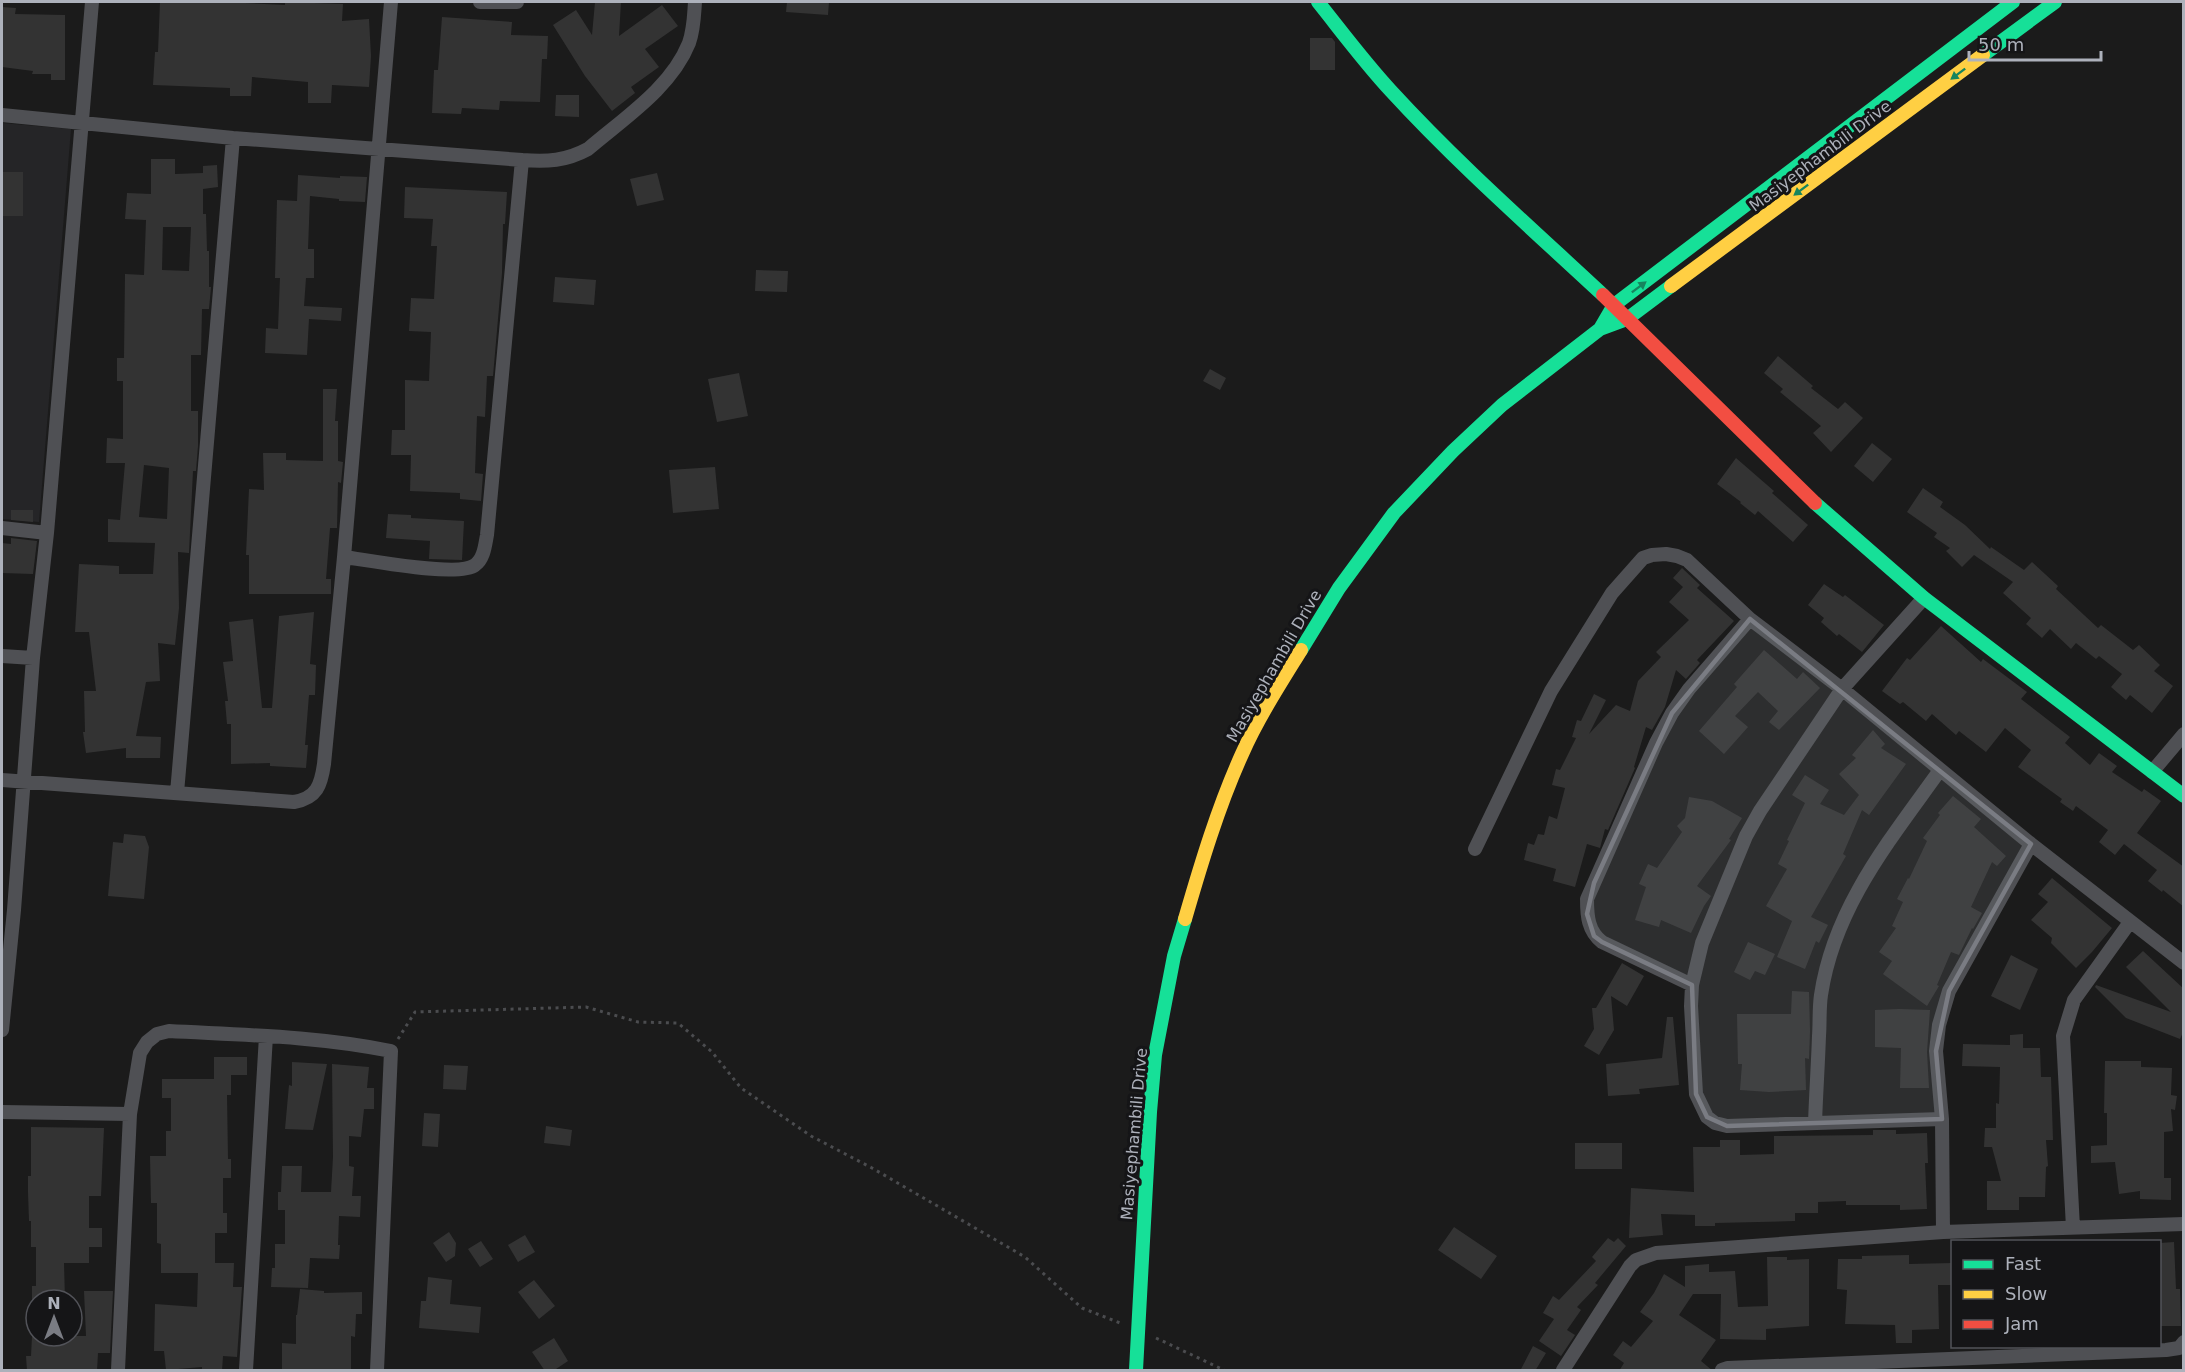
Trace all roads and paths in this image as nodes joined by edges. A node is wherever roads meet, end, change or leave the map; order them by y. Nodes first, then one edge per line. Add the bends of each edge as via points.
1 (92, 2) edge
2 (391, 2) edge
3 (480, 2) edge
4 (517, 2) edge
5 (695, 2) edge
6 (1318, 2) edge
7 (2013, 2) edge
8 (2055, 2) edge
9 (2, 114) edge
10 (82, 122) junction
11 (233, 138) junction
12 (379, 150) junction
13 (522, 160) junction
14 (1614, 305) junction
15 (1627, 319) junction
16 (1600, 329) junction
17 (2, 528) edge
18 (47, 533) junction
19 (344, 557) junction
20 (1924, 598) junction
21 (1750, 619) junction
22 (2, 656) edge
23 (33, 658) junction
24 (1842, 689) junction
25 (2184, 734) edge
26 (1940, 770) junction
27 (2152, 772) junction
28 (2, 780) edge
29 (22, 781) junction
30 (177, 793) junction
31 (2184, 796) edge
32 (2031, 844) junction
33 (1475, 849) dead end
34 (8, 910) edge
35 (2130, 922) junction
36 (2184, 963) edge
37 (1692, 985) junction
38 (2, 1030) edge
39 (266, 1036) junction
40 (392, 1051) junction
41 (2, 1112) edge
42 (130, 1114) junction
43 (1942, 1119) junction
44 (1815, 1123) junction
45 (2184, 1224) edge
46 (2073, 1228) junction
47 (1943, 1232) junction
48 (1137, 1330) junction
49 (2184, 1342) edge
50 (1937, 1365) edge
51 (118, 1371) edge
52 (246, 1371) edge
53 (377, 1371) edge
54 (1136, 1371) edge
55 (1224, 1371) edge
56 (1563, 1371) edge
57 (1722, 1371) edge

1 - 10 street
2 - 12 street
3 - 4 street
5 - 13 street via 689,42 662,86 575,156 546,162
6 - 14 main road via 1389,89 1434,136
14 -> 7 main road, Masiyephambili Drive
8 -> 15 main road, Masiyephambili Drive
9 - 10 street
10 - 11 street
10 - 18 street
11 - 12 street
11 - 30 street
12 - 13 street
12 - 19 street
13 - 19 street via 487,535 480,559 475,566 454,571
14 - 15 main road
14 - 16 main road, Masiyephambili Drive
15 - 16 main road, Masiyephambili Drive
15 - 20 main road via 1797,487
16 - 48 main road, Masiyephambili Drive via 1502,405 1394,513 1339,588 1275,691 1242,754 1198,873 1174,956 1155,1055
17 - 18 street
18 - 23 street
19 - 30 street via 324,764 318,787 310,798 294,802
20 - 24 street
20 - 27 main road
21 - 24 street
21 - 33 street via 1687,560 1666,554 1652,555 1637,563 1612,593 1551,691
21 - 37 street via 1672,714 1587,899 1594,936
22 - 23 street
23 - 29 street
24 - 26 street
24 - 37 street via 1746,836 1702,943
25 - 27 street
26 - 32 street
26 - 44 street via 1885,847 1849,905 1834,939 1821,996
27 - 31 main road
28 - 29 street
29 - 30 street
29 - 34 street
32 - 35 street
32 - 43 street via 1949,991 1936,1051
34 - 38 street
35 - 36 street
35 - 46 street via 2074,1000 2063,1036
37 - 44 street via 1696,1094 1707,1118 1727,1126
39 - 40 street
39 - 42 street via 169,1031 158,1034 140,1053
39 - 52 street
40 - 48 path via 415,1012 586,1007 638,1022 678,1023 712,1052 741,1088 802,1130 1025,1257 1082,1308
40 - 53 street
41 - 42 street
42 - 51 street
43 - 44 street
43 - 47 street
45 - 46 street
46 - 47 street
47 - 56 street via 1656,1253 1636,1260
48 - 54 main road, Masiyephambili Drive
48 - 55 path
49 - 50 street via 2179,1348 2166,1350
50 - 57 street

